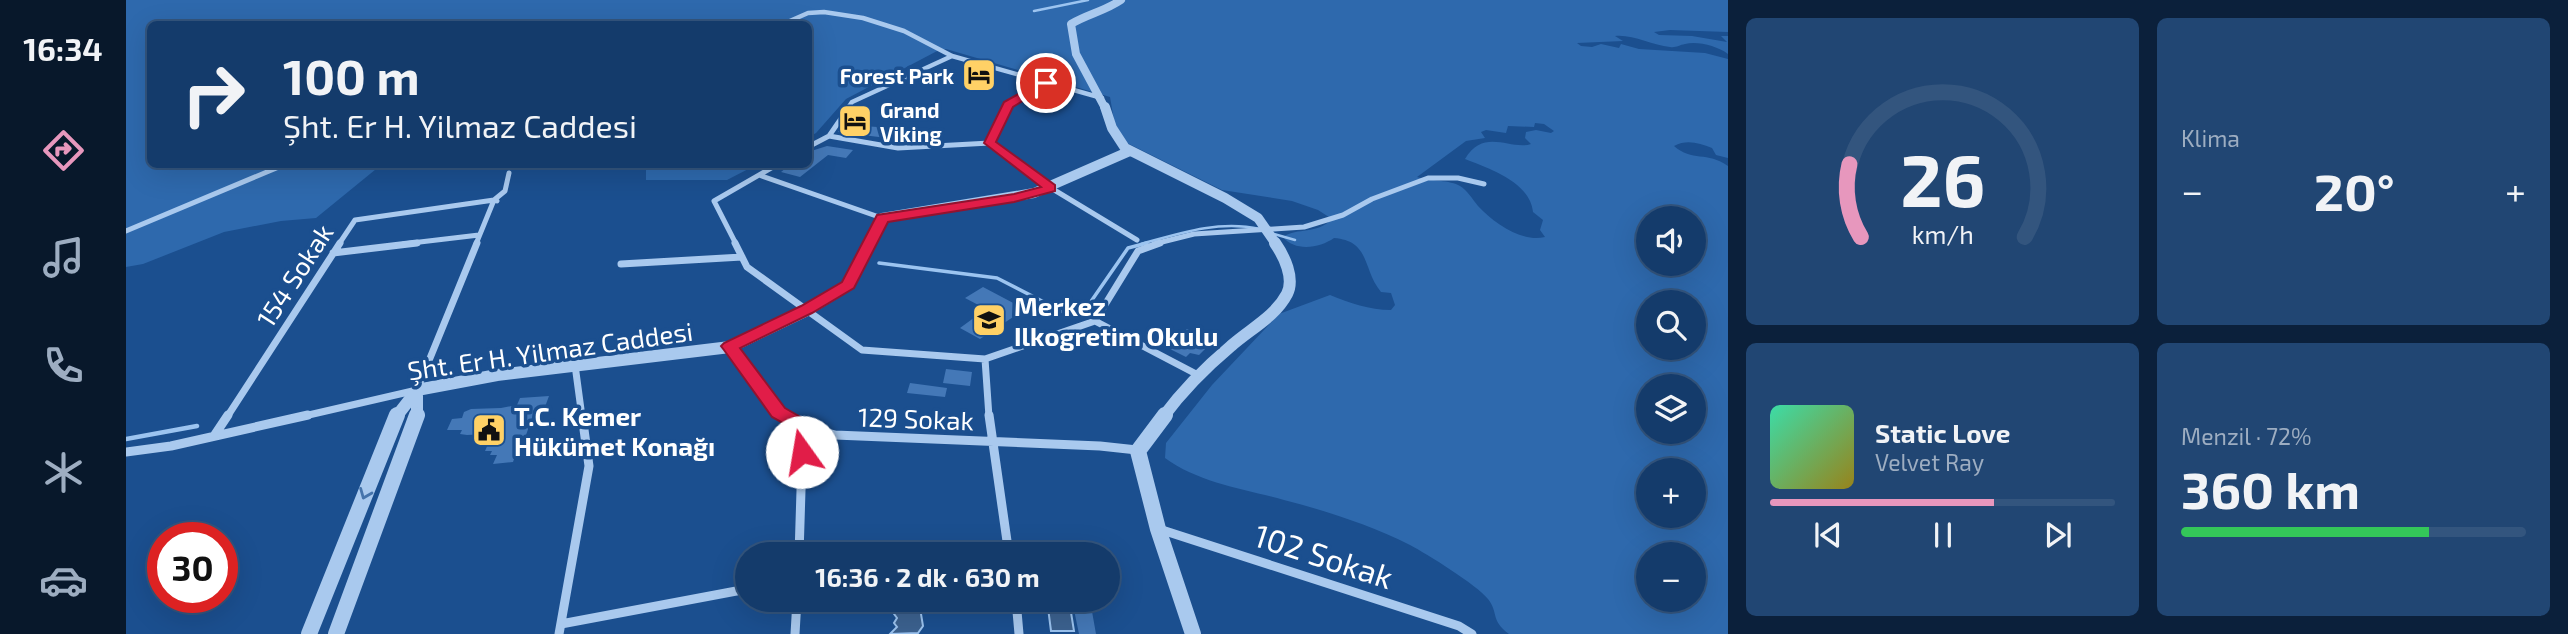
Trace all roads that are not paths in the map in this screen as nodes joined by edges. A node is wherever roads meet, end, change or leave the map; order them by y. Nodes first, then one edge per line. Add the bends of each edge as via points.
1 (1121, 0) edge
2 (790, 21) edge
3 (952, 56) junction
4 (1046, 83) junction
5 (1102, 99) junction
6 (829, 136) junction
7 (990, 143) junction
8 (812, 146) edge
9 (1129, 151) junction
10 (276, 168) edge
11 (772, 168) edge
12 (509, 173) dead end
13 (759, 176) junction
14 (1484, 184) dead end
15 (1051, 188) junction
16 (496, 200) junction
17 (882, 218) junction
18 (126, 230) edge
19 (1267, 231) junction
20 (479, 235) junction
21 (1137, 240) dead end
22 (334, 253) junction
23 (742, 257) junction
24 (621, 264) dead end
25 (807, 310) junction
26 (1095, 321) junction
27 (730, 346) junction
28 (985, 359) junction
29 (575, 365) junction
30 (1201, 376) junction
31 (417, 390) junction
32 (803, 426) junction
33 (214, 436) junction
34 (991, 442) junction
35 (1138, 451) junction
36 (126, 452) edge
37 (400, 462) junction
38 (377, 464) junction
39 (1158, 529) junction
40 (799, 542) edge
41 (1007, 542) edge
42 (735, 592) edge
43 (796, 612) edge
44 (1017, 612) edge
45 (560, 629) edge
46 (309, 634) edge
47 (336, 634) edge
48 (795, 634) edge
49 (1019, 634) edge
50 (1193, 634) edge
51 (1472, 634) edge

1 - 5 street via 1071,24 1076,54
2 - 3 street via 808,13 861,16 938,46
3 - 4 street
3 - 6 street via 852,102
4 - 5 street
4 - 7 street via 1008,105
5 - 9 street via 1112,128
6 - 7 street via 898,148
6 - 8 street
7 - 15 street
9 - 15 street
9 - 19 street via 1246,209
10 - 18 street
11 - 13 street
12 - 16 street via 505,191
13 - 17 street
13 - 23 street via 714,201
14 - 19 street via 1428,178 1343,215 1304,227
15 - 17 street
15 - 21 street
16 - 20 street
16 - 22 street, 154 Sokak via 355,220
17 - 25 street, Şht. Er H. Yilmaz Caddesi via 848,285
19 - 26 street via 1194,234 1139,251
19 - 30 street via 1290,277 1288,292 1273,313
20 - 22 street
20 - 31 street
22 - 33 street, 154 Sokak
23 - 24 street
23 - 25 street via 747,267
25 - 27 street, Şht. Er H. Yilmaz Caddesi
25 - 28 street via 862,349
26 - 28 street
26 - 30 street
27 - 29 street, Şht. Er H. Yilmaz Caddesi
27 - 32 street, 129 Sokak via 779,413
28 - 34 street
29 - 31 street, Şht. Er H. Yilmaz Caddesi
29 - 45 street via 589,466
30 - 35 street via 1180,394
31 - 33 street, Şht. Er H. Yilmaz Caddesi
31 - 37 street via 418,413
31 - 38 street via 397,415
32 - 34 street, 129 Sokak via 835,435
32 - 40 street
33 - 36 street, Şht. Er H. Yilmaz Caddesi
34 - 35 street, 129 Sokak
34 - 41 street
35 - 39 street
37 - 38 street
37 - 47 street
38 -> 46 street
39 - 50 street
39 - 51 street, 102 Sokak
42 - 45 street
43 - 48 street
44 - 49 street

